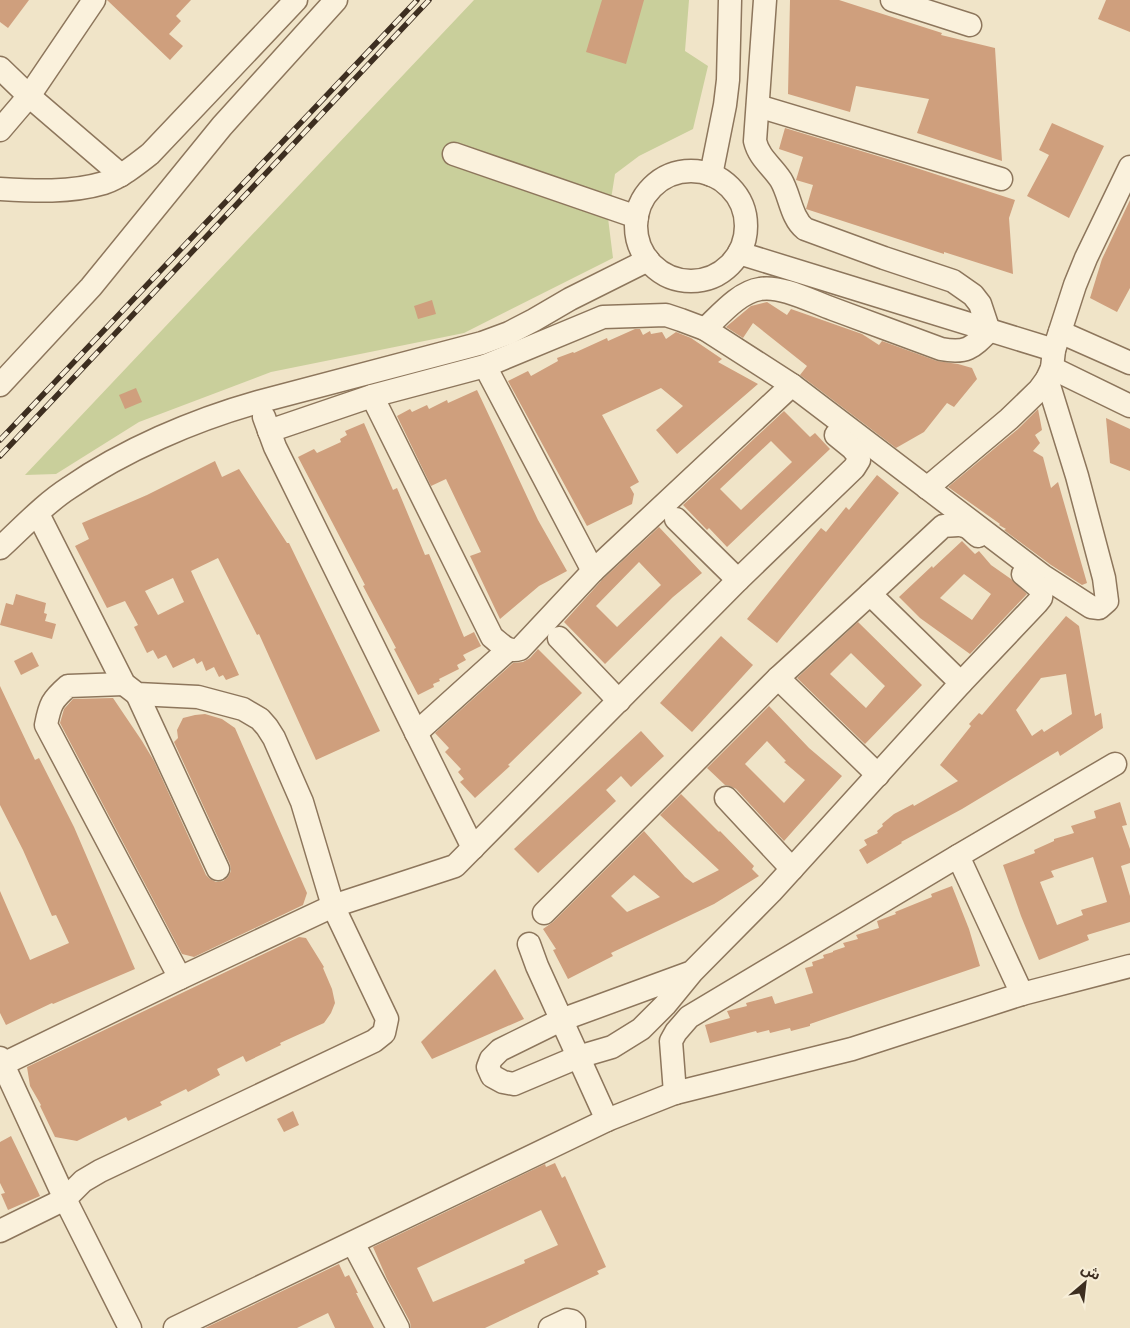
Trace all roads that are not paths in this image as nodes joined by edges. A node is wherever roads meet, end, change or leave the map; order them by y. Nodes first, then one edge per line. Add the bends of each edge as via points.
1 (94, 0) edge
2 (296, 0) edge
3 (336, 0) edge
4 (730, 0) edge
5 (764, 0) edge
6 (892, 0) edge
7 (970, 25) dead end
8 (0, 68) edge
9 (28, 96) junction
10 (758, 106) junction
11 (0, 130) edge
12 (454, 154) dead end
13 (1130, 167) edge
14 (121, 174) junction
15 (711, 175) junction
16 (1001, 180) dead end
17 (0, 190) edge
18 (637, 217) junction
19 (739, 253) junction
20 (884, 258) junction
21 (648, 260) junction
22 (872, 294) junction
23 (705, 329) junction
24 (989, 331) junction
25 (1053, 357) junction
26 (1130, 363) edge
27 (485, 366) junction
28 (0, 385) edge
29 (788, 389) junction
30 (372, 396) junction
31 (258, 402) junction
32 (1130, 406) edge
33 (269, 431) junction
34 (927, 488) junction
35 (38, 514) junction
36 (676, 519) dead end
37 (0, 548) edge
38 (593, 570) junction
39 (738, 580) junction
40 (870, 594) junction
41 (559, 638) dead end
42 (508, 650) junction
43 (778, 678) junction
44 (961, 683) junction
45 (131, 689) junction
46 (619, 701) junction
47 (416, 733) junction
48 (1116, 764) dead end
49 (878, 775) junction
50 (726, 798) dead end
51 (472, 848) junction
52 (958, 856) junction
53 (218, 869) dead end
54 (792, 869) junction
55 (333, 906) junction
56 (544, 913) dead end
57 (529, 944) dead end
58 (1130, 966) edge
59 (692, 972) junction
60 (180, 978) junction
61 (1022, 994) junction
62 (561, 1020) junction
63 (578, 1057) junction
64 (2, 1061) edge
65 (675, 1093) junction
66 (607, 1120) junction
67 (65, 1199) junction
68 (0, 1231) edge
69 (353, 1243) junction
70 (130, 1328) edge
71 (175, 1328) edge
72 (398, 1328) edge
73 (550, 1328) edge
74 (574, 1328) edge

1 - 9 street
2 - 14 street via 150,154
3 - 28 street via 222,126 91,287
4 - 15 street via 728,80
5 - 10 street
6 - 7 street
8 - 9 street
9 - 11 street
9 - 14 street
10 - 16 street
10 - 20 street via 757,149 781,180 801,226
12 - 18 street
13 - 25 street via 1075,285
14 - 17 street via 105,182 74,189
15 - 18 street via 687,171 664,178 646,195
15 - 19 street via 728,186 744,212 745,233
18 - 21 street via 639,244
19 - 21 street via 723,270 690,280 667,275
19 - 22 street
20 - 22 street
20 - 24 street via 964,287 980,304
21 - 31 street via 570,298 526,325 482,343
22 - 24 street
23 - 24 street via 749,292 772,288 954,352 970,348
23 - 27 street via 666,315 603,317
23 - 29 street
24 - 25 street
25 - 26 street
25 - 32 street
25 - 34 street via 1038,390 1009,419
25 - 34 street via 1077,476 1108,595 1103,606 1091,607 1043,576
27 - 30 street
27 - 38 street
29 - 34 street
29 - 38 street
29 - 39 street via 852,448 859,460
30 - 33 street
30 - 42 street via 492,637
31 - 33 street
31 - 35 street via 168,434 100,468 67,489
33 - 47 street
35 - 37 street
35 - 45 street
36 - 39 street
38 - 42 street via 520,649
39 - 46 street
40 - 43 street
40 - 44 street
40 - 44 street via 943,526 957,525 965,526 1038,586 1042,590 1041,598
41 - 46 street
42 - 47 street
43 - 49 street
43 - 56 street
44 - 49 street
45 - 53 street
45 - 55 street via 198,697 242,708 260,719 274,738 302,802
45 - 60 street via 68,686 49,707 46,725
46 - 51 street
47 - 51 street
48 - 52 street
49 - 54 street
50 - 54 street
51 - 55 street via 455,866
52 - 61 street
52 - 65 street via 689,1017 671,1041
54 - 59 street
55 - 60 street
55 - 67 street via 387,1019 380,1038 100,1171 83,1181
57 - 62 street
58 - 61 street
59 - 62 street
59 - 63 street via 640,1029 612,1047
60 - 64 street
61 - 65 street via 852,1049
62 - 63 street
62 - 63 street via 500,1050 488,1067 492,1076 514,1084
63 - 66 street
64 - 67 street
65 - 66 street
66 - 69 street
67 - 68 street
67 - 70 street
69 - 71 street
69 - 72 street
73 - 74 street via 567,1320 574,1323

